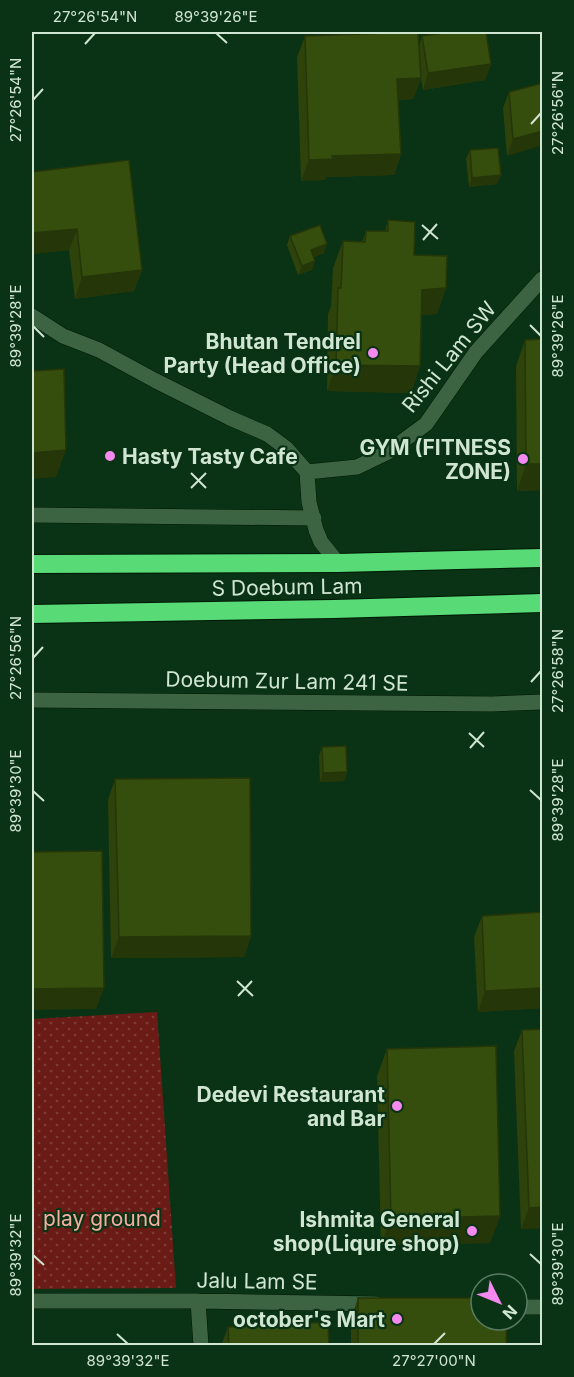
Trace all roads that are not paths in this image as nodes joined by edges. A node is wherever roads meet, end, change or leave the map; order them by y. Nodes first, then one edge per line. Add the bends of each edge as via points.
1 (543, 279) edge
2 (32, 316) edge
3 (307, 472) junction
4 (32, 515) edge
5 (314, 518) junction
6 (543, 558) edge
7 (338, 563) junction
8 (32, 564) edge
9 (543, 603) edge
10 (32, 614) edge
11 (32, 700) edge
12 (543, 702) edge
13 (32, 1301) edge
14 (198, 1301) junction
15 (387, 1304) edge
16 (201, 1346) edge

1 - 3 street, Rishi Lam SW via 476,352 426,424 388,452 357,467
2 - 3 street via 63,336 267,434
3 - 5 street
4 - 5 street
5 - 7 street via 321,542
6 - 7 highway, S Doebum Lam
7 - 8 highway, S Doebum Lam
9 - 10 highway, S Doebum Lam
11 - 12 street, Doebum Zur Lam 241 SE
13 - 14 street, Jalu Lam SE
14 - 15 street, Jalu Lam SE
14 - 16 street

